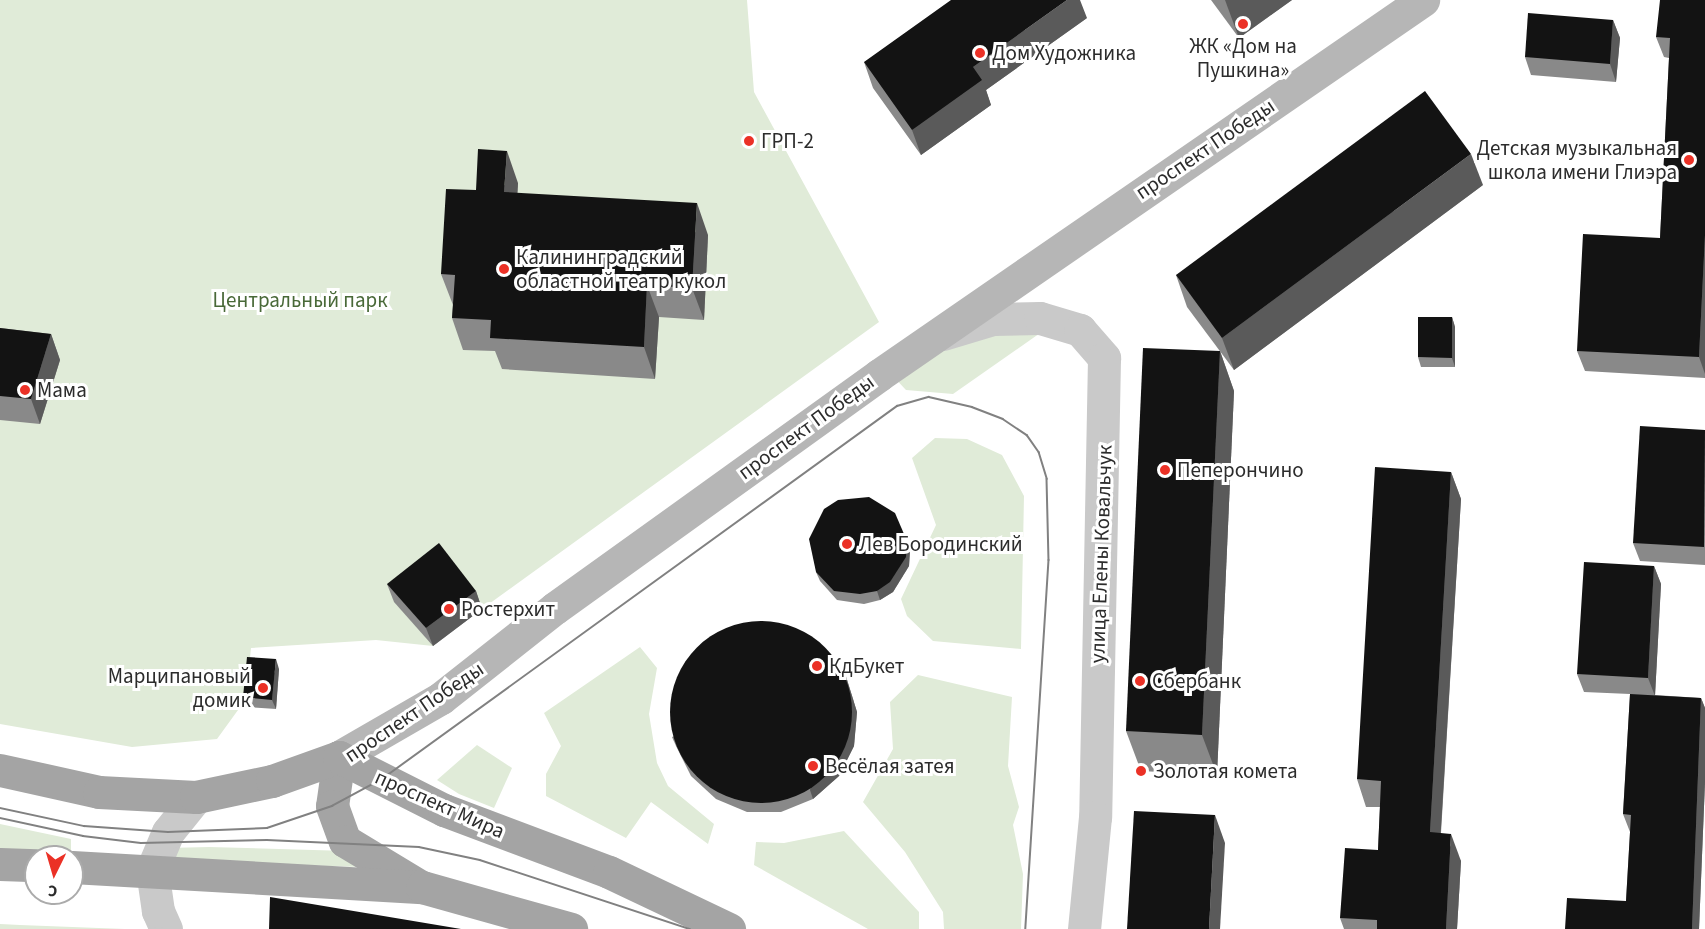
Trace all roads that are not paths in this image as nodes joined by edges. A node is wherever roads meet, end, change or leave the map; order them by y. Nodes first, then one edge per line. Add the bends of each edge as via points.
1 (1423, 0) edge
2 (942, 334) junction
3 (339, 757) junction
4 (0, 770) edge
5 (196, 797) junction
6 (0, 864) edge
7 (24, 865) edge
8 (84, 867) edge
9 (152, 870) junction
10 (422, 887) junction
11 (166, 929) edge
12 (570, 929) edge
13 (729, 929) edge
14 (1084, 929) edge

1 - 2 main road, проспект Победы
2 - 3 main road, проспект Победы via 555,608 441,698
2 - 14 street, улица Елены Ковальчук via 993,318 1040,318 1080,330 1104,358 1095,817
3 - 5 main road via 272,781
3 - 10 main road, проспект Победы via 332,806 345,842
3 - 13 main road, проспект Мира via 444,810 609,872
4 - 5 main road via 99,792
5 - 9 street via 168,832
6 - 7 main road
8 - 9 main road
9 - 10 main road
9 - 11 street via 158,911
10 - 12 main road

